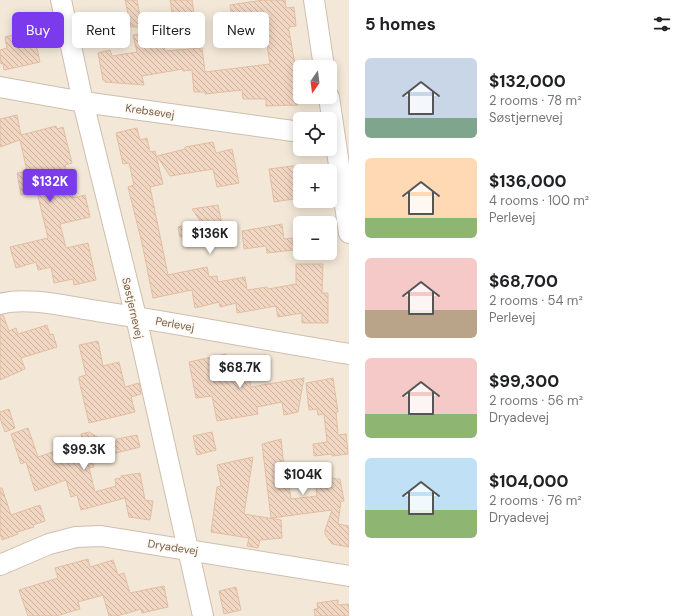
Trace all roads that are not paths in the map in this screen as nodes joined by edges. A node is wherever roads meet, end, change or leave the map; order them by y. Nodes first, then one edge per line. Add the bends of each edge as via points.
1 (62, 0) edge
2 (314, 0) edge
3 (323, 60) edge
4 (0, 87) edge
5 (84, 102) junction
6 (331, 104) edge
7 (293, 131) edge
8 (338, 138) edge
9 (349, 233) edge
10 (0, 304) edge
11 (136, 317) junction
12 (349, 354) edge
13 (189, 549) junction
14 (0, 565) edge
15 (349, 576) edge
16 (203, 616) edge

1 - 5 street, Søstjernevej
2 - 3 street
4 - 5 street, Krebsevej
5 - 7 street, Krebsevej
5 - 11 street, Søstjernevej
6 - 8 street
8 - 9 street
10 - 11 street, Perlevej via 23,301
11 - 12 street, Perlevej
11 - 13 street, Søstjernevej
13 - 14 street, Dryadevej via 101,536 76,537 50,544
13 - 15 street, Dryadevej
13 - 16 street, Søstjernevej

